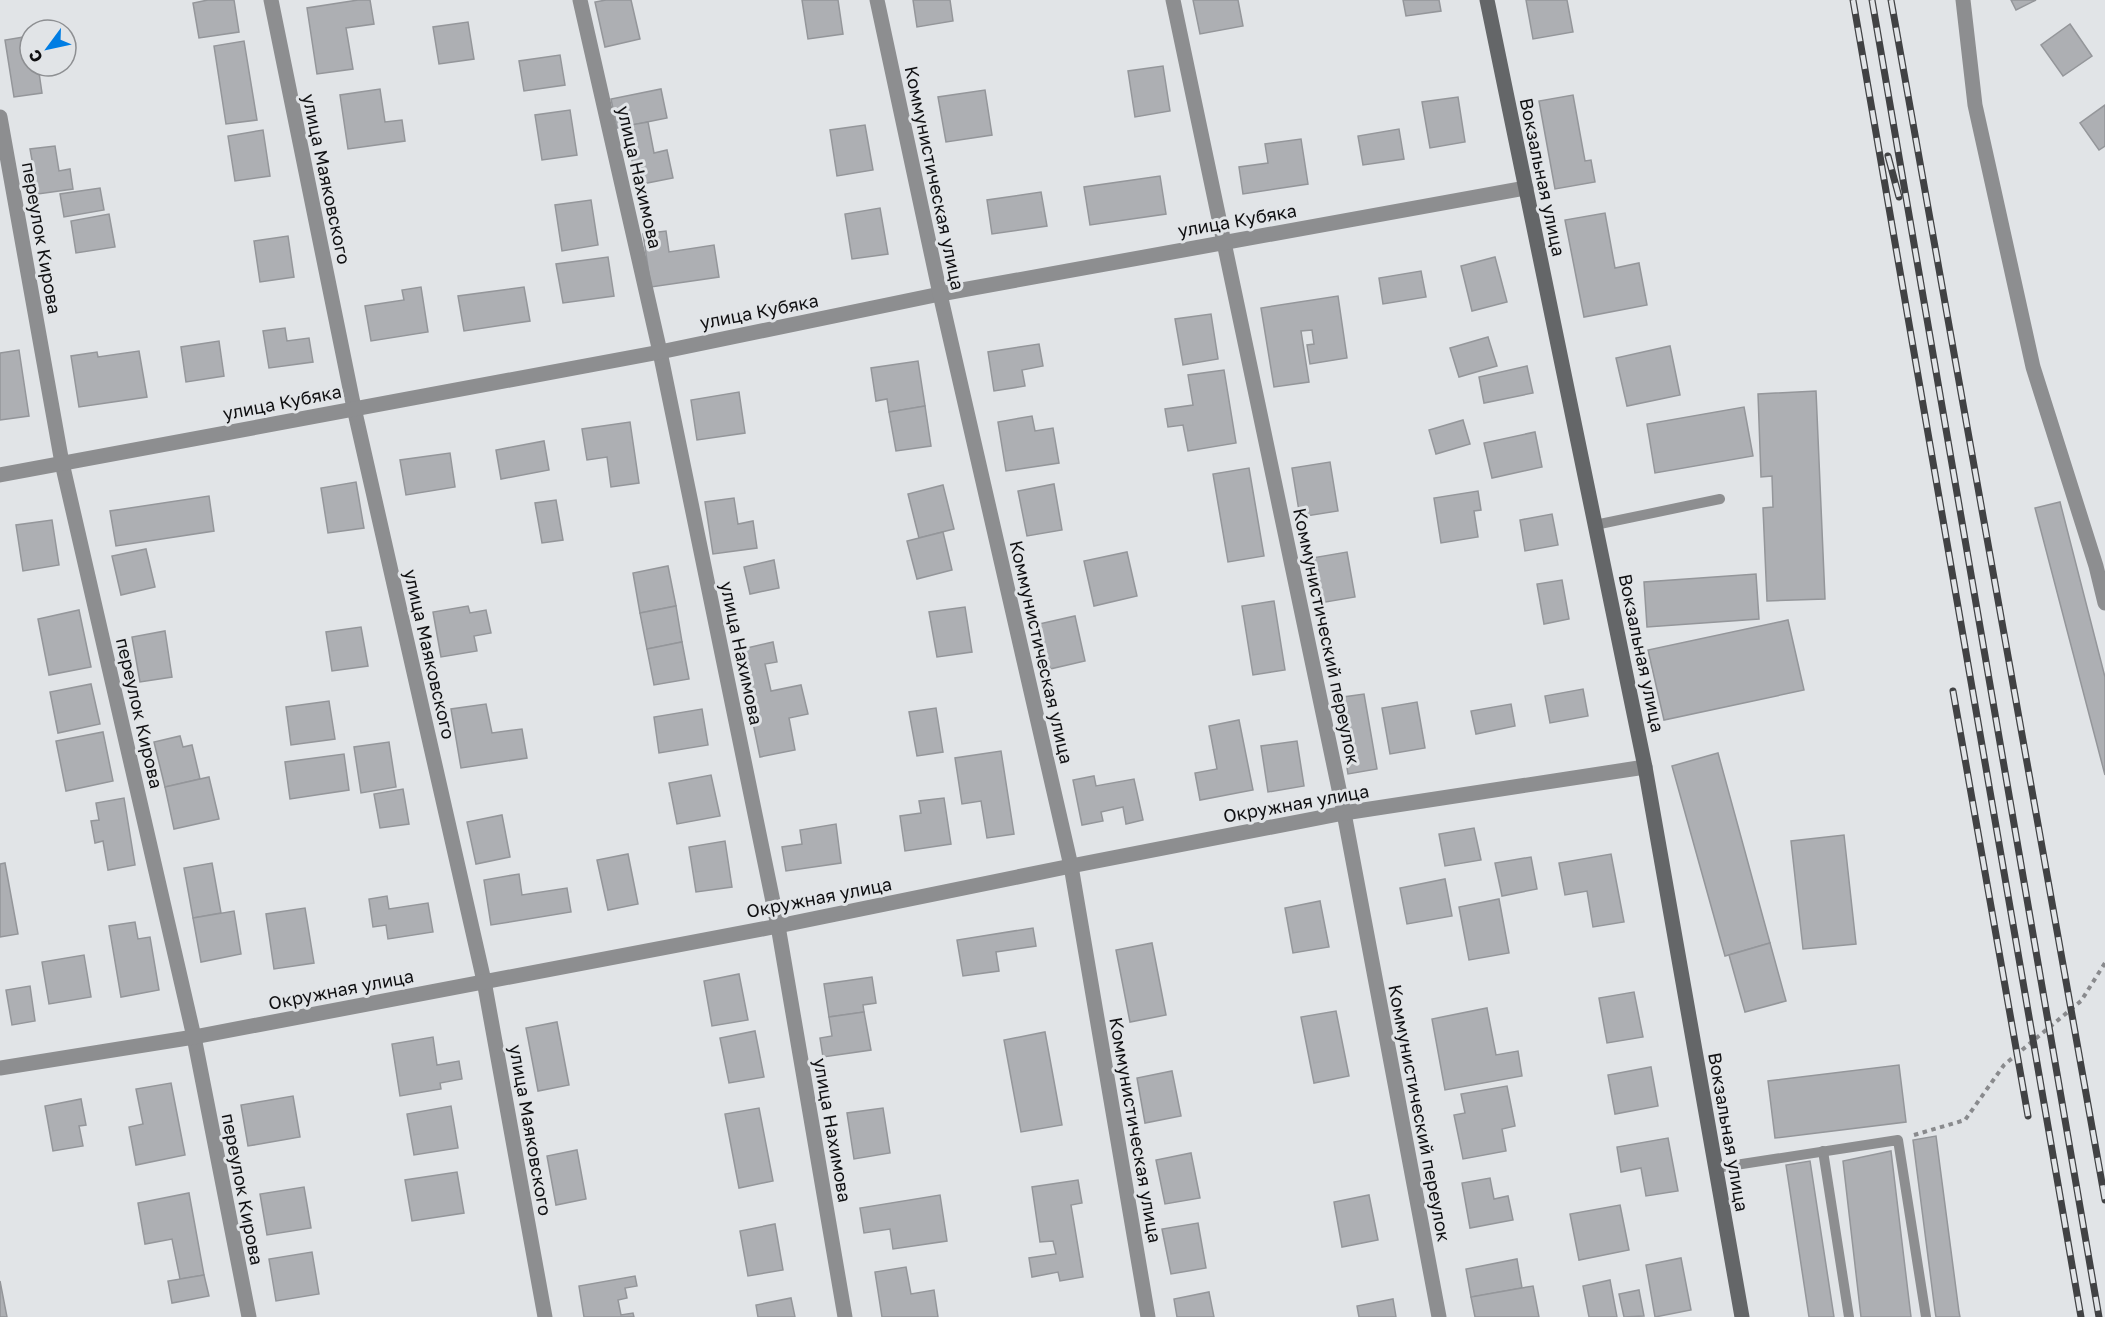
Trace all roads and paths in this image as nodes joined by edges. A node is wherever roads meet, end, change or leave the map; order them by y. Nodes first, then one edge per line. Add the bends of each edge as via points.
1 (271, 0) edge
2 (580, 0) edge
3 (877, 0) edge
4 (1173, 0) edge
5 (1487, 0) edge
6 (1963, 0) edge
7 (0, 117) edge
8 (1526, 188) junction
9 (1225, 242) junction
10 (940, 294) junction
11 (660, 351) junction
12 (354, 408) junction
13 (62, 463) junction
14 (0, 475) edge
15 (1720, 499) dead end
16 (1595, 525) junction
17 (2105, 603) edge
18 (1645, 767) junction
19 (1344, 813) junction
20 (1071, 866) junction
21 (778, 926) junction
22 (2105, 963) edge
23 (484, 981) junction
24 (194, 1037) junction
25 (0, 1068) edge
26 (1898, 1140) junction
27 (1823, 1151) junction
28 (1716, 1168) junction
29 (249, 1317) edge
30 (544, 1317) edge
31 (845, 1317) edge
32 (1148, 1317) edge
33 (1439, 1317) edge
34 (1742, 1317) edge
35 (1849, 1317) edge
36 (1926, 1317) edge

1 - 12 street, улица Маяковского
2 - 11 street, улица Нахимова
3 - 10 street, Коммунистическая улица
4 - 9 street, Коммунистический переулок
5 - 8 main road, Вокзальная улица
6 - 17 street via 1975,105 2032,367
7 - 13 street, переулок Кирова
8 - 9 street, улица Кубяка
8 - 16 main road, Вокзальная улица
9 - 10 street, улица Кубяка
9 - 19 street, Коммунистический переулок
10 - 11 street, улица Кубяка
10 - 20 street, Коммунистическая улица
11 - 12 street, улица Кубяка
11 - 21 street, улица Нахимова
12 - 13 street, улица Кубяка
12 - 23 street, улица Маяковского
13 - 14 street, улица Кубяка
13 - 24 street, переулок Кирова
15 - 16 lane
16 - 18 main road, Вокзальная улица
18 - 19 street, Окружная улица
18 - 28 main road, Вокзальная улица
19 - 20 street, Окружная улица
19 - 33 street, Коммунистический переулок
20 - 21 street, Окружная улица
20 - 32 street, Коммунистическая улица
21 - 23 street, Окружная улица
21 - 31 street, улица Нахимова
22 - 26 path via 2081,1001 2004,1065 1965,1120
23 - 24 street, Окружная улица
23 - 30 street, улица Маяковского
24 - 25 street, Окружная улица
24 - 29 street, переулок Кирова
26 - 27 lane
26 - 36 lane
27 - 28 lane
27 - 35 lane
28 - 34 main road, Вокзальная улица

